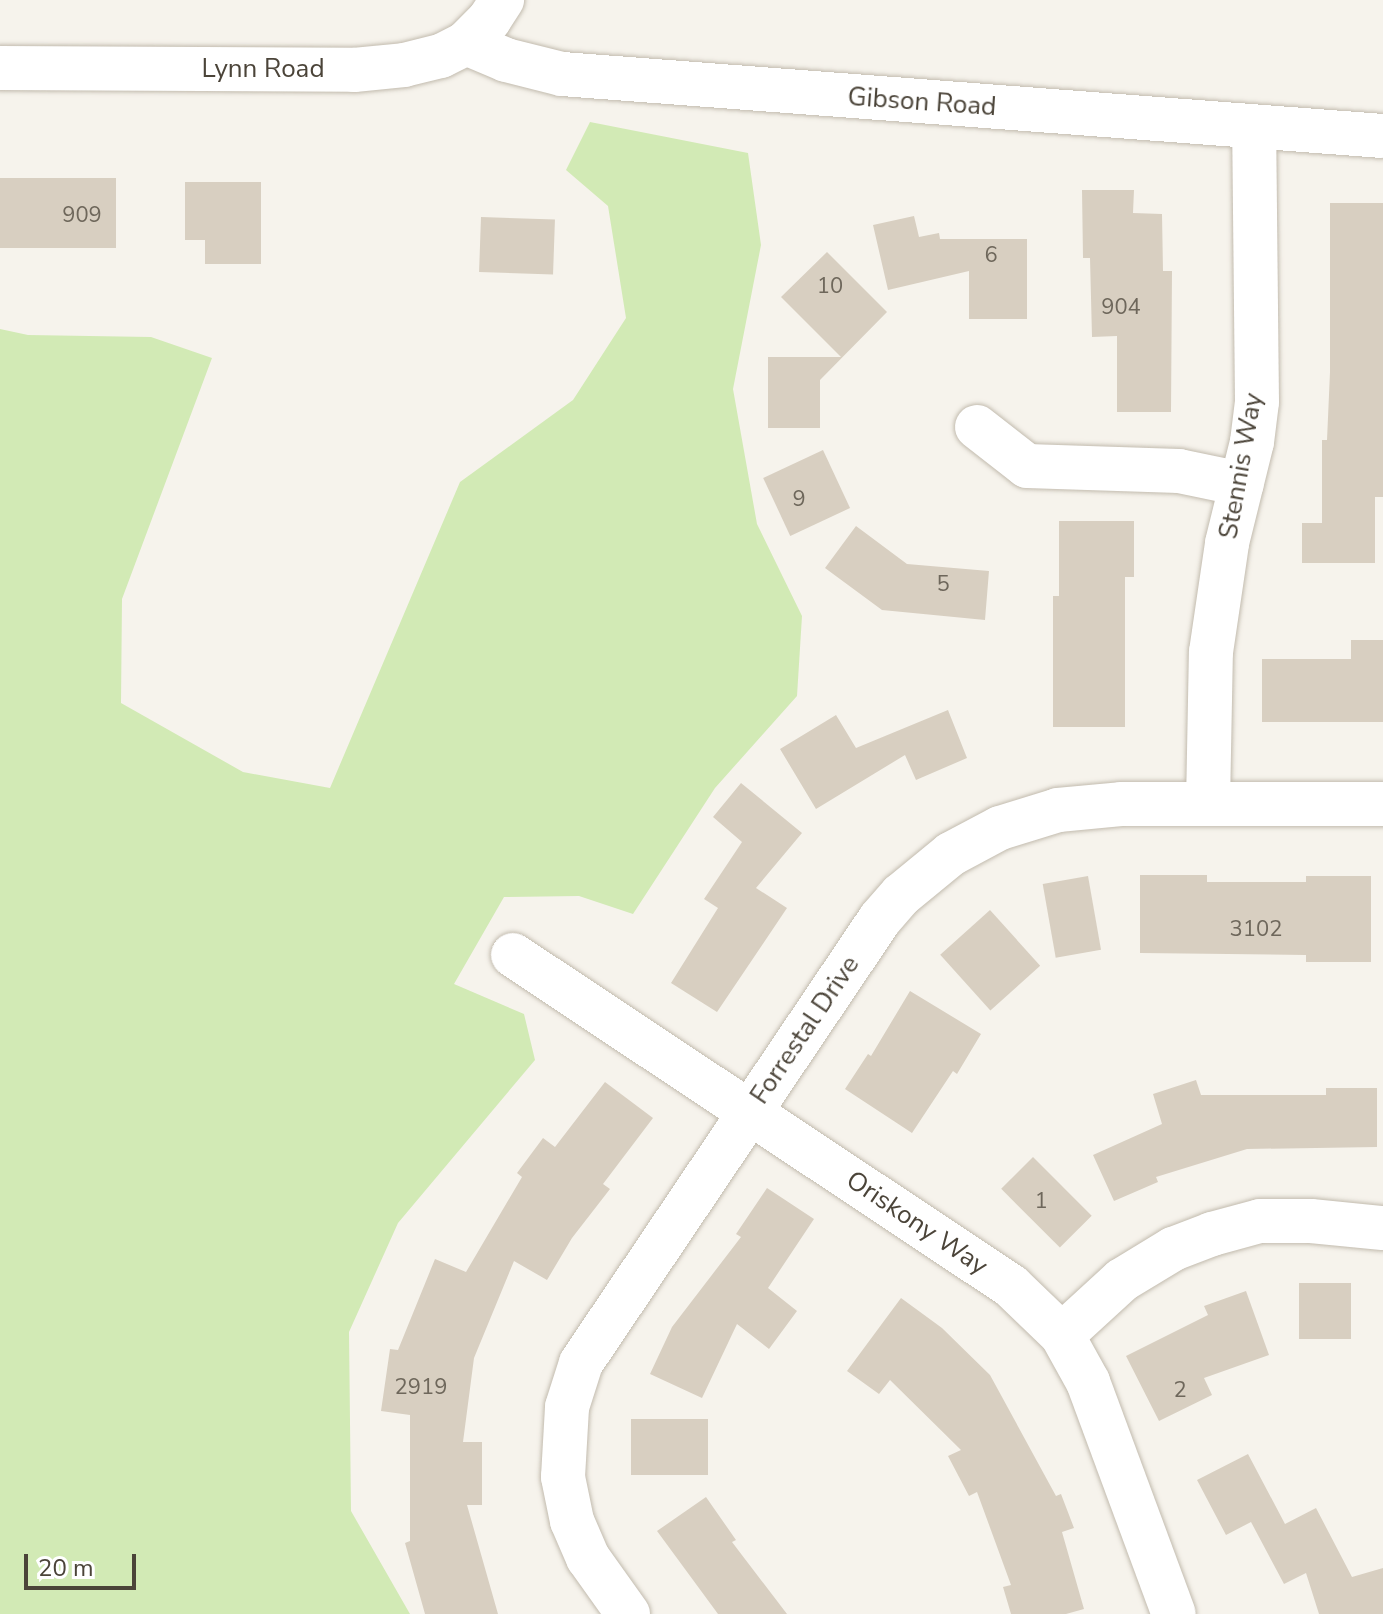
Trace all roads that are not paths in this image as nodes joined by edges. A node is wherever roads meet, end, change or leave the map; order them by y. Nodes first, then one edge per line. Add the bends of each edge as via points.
1 (502, 0) edge
2 (466, 43) junction
3 (0, 68) edge
4 (1254, 127) junction
5 (1383, 136) edge
6 (977, 427) dead end
7 (1242, 484) junction
8 (1208, 804) junction
9 (1383, 804) edge
10 (513, 955) dead end
11 (750, 1112) junction
12 (1383, 1228) edge
13 (1062, 1335) junction
14 (628, 1614) edge
15 (1174, 1614) edge

1 - 2 street, Lynn Road
2 - 3 street, Lynn Road via 421,62 354,70
2 - 4 street, Gibson Road via 562,74
4 - 5 street, Gibson Road
4 - 7 street, Stennis Way via 1257,402
6 - 7 street via 1027,466 1179,471
7 - 8 street, Stennis Way via 1227,543 1211,652
8 - 9 street, Forrestal Drive
8 - 11 street, Forrestal Drive via 1058,810 1000,828 951,854 880,919
10 - 11 street, Oriskony Way
11 - 13 street, Oriskony Way via 1011,1286
11 - 14 street, Forrestal Drive via 581,1363 567,1407 563,1477 572,1521 588,1558
12 - 13 street via 1260,1221 1212,1234 1173,1249 1122,1280
13 - 15 street, Oriskony Way via 1088,1382

